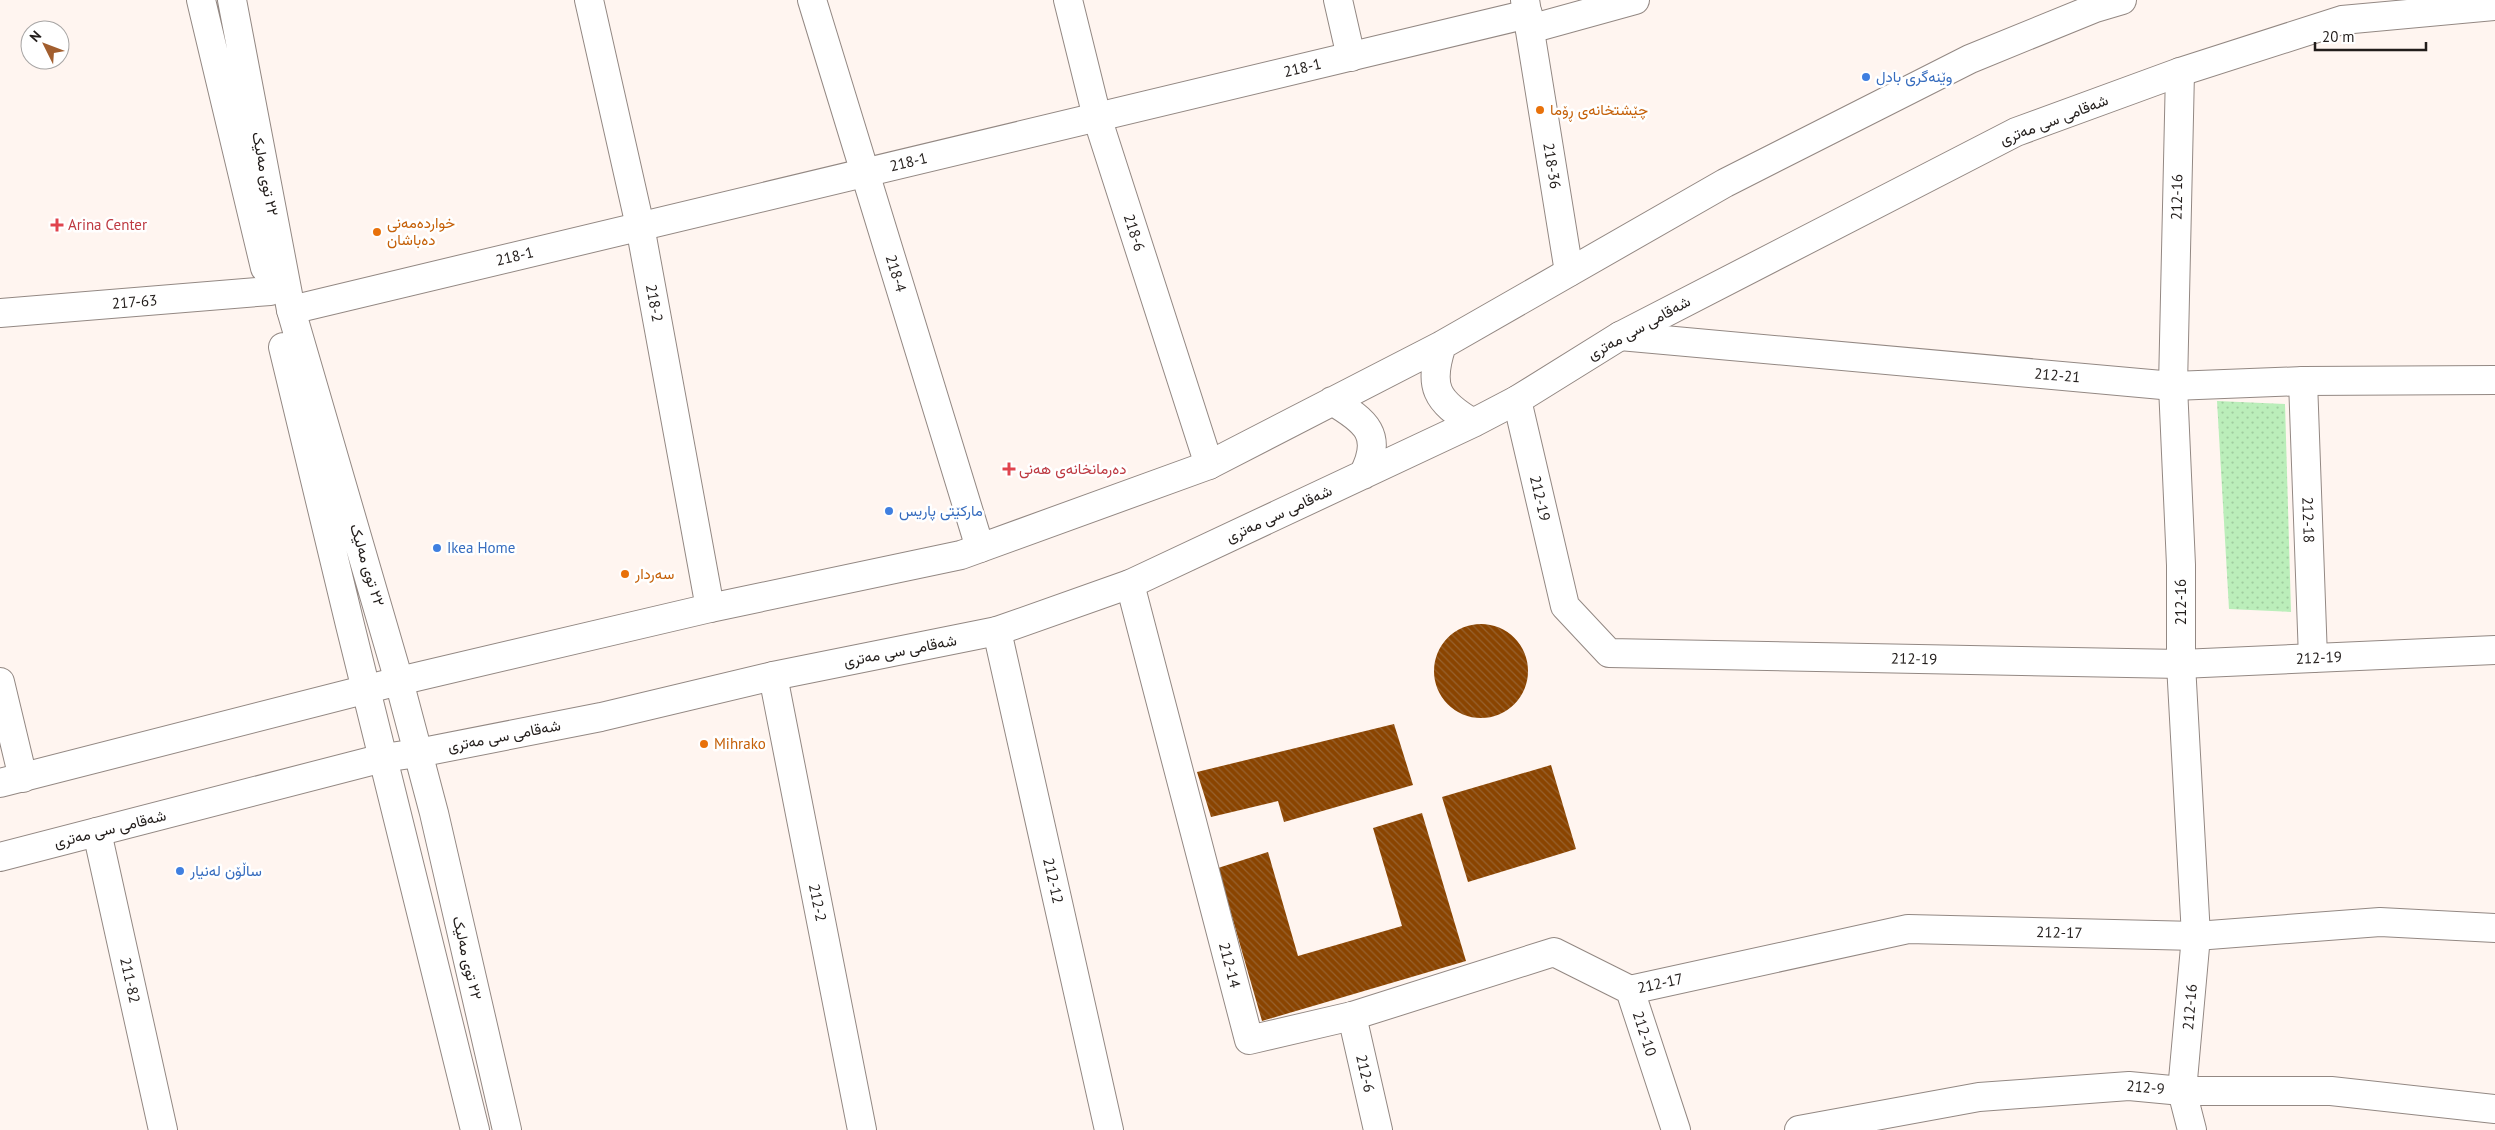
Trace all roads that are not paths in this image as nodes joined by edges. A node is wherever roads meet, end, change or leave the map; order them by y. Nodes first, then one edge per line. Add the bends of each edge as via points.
1 (201, 0) edge
2 (232, 0) edge
3 (589, 0) edge
4 (812, 0) edge
5 (1068, 0) edge
6 (1338, 0) edge
7 (1635, 0) edge
8 (2122, 0) edge
9 (2495, 6) edge
10 (1527, 14) edge
11 (1351, 56) junction
12 (2180, 72) junction
13 (1097, 117) junction
14 (865, 173) junction
15 (640, 226) junction
16 (1569, 272) junction
17 (270, 291) junction
18 (291, 310) junction
19 (0, 313) edge
20 (1620, 336) junction
21 (1442, 345) junction
22 (2495, 380) edge
23 (2303, 381) junction
24 (2173, 386) junction
25 (1517, 400) junction
26 (1332, 401) junction
27 (1473, 423) junction
28 (1209, 465) junction
29 (1363, 475) junction
30 (980, 548) junction
31 (1130, 584) junction
32 (710, 608) junction
33 (997, 631) junction
34 (2495, 650) edge
35 (2313, 658) junction
36 (2181, 664) junction
37 (773, 676) junction
38 (399, 681) junction
39 (0, 682) edge
40 (366, 689) junction
41 (418, 753) junction
42 (382, 758) junction
43 (11, 780) edge
44 (97, 832) junction
45 (0, 857) edge
46 (2495, 928) edge
47 (2196, 936) junction
48 (1630, 990) junction
49 (1352, 1016) junction
50 (2182, 1091) junction
51 (2495, 1109) edge
52 (164, 1130) edge
53 (476, 1130) edge
54 (507, 1130) edge
55 (862, 1130) edge
56 (1109, 1130) edge
57 (1378, 1130) edge
58 (1676, 1130) edge
59 (1799, 1130) edge
60 (2192, 1130) edge

1 - 17 street, ٢٢ توی مەلیک
2 - 18 street, ٢٢ توی مەلیک
3 - 15 street, 218-2
4 - 14 street, 218-4
5 - 13 street, 218-6
6 - 11 street
7 - 10 street, 218-1
8 - 16 street via 1970,59 1725,183
9 - 12 street, شەقامی سی مەتری via 2342,20
10 - 11 street, 218-1
10 - 16 street, 218-36
11 - 13 street, 218-1
12 - 20 street, شەقامی سی مەتری via 2016,132
12 - 24 street, 212-16
13 - 14 street, 218-1
13 - 28 street, 218-6
14 - 15 street, 218-1
14 - 30 street, 218-4
15 - 18 street, 218-1
15 - 32 street, 218-2
16 - 21 street
17 - 19 street, 217-63
17 - 40 street, ٢٢ توی مەلیک
18 - 38 street, ٢٢ توی مەلیک
20 - 24 street, 212-21
20 - 25 street, شەقامی سی مەتری
21 - 26 street
21 - 27 street via 1434,367 1436,385 1442,399 1453,411
22 - 23 street, 212-21
23 - 24 street, 212-21
23 - 35 street, 212-18
24 - 36 street, 212-16 via 2181,565
25 - 27 street, شەقامی سی مەتری
25 - 36 street, 212-19 via 1565,606 1610,653
26 - 28 street
26 - 29 street via 1360,419 1369,430 1374,444 1371,460
27 - 29 street, شەقامی سی مەتری
28 - 30 street
29 - 31 street, شەقامی سی مەتری
30 - 32 street via 961,555
31 - 33 street, شەقامی سی مەتری
31 - 49 street, 212-14 via 1249,1040
32 - 38 street
33 - 37 street, شەقامی سی مەتری
33 - 56 street, 212-12
34 - 35 street, 212-19
35 - 36 street, 212-19
36 - 47 street, 212-16
37 - 41 street, شەقامی سی مەتری via 601,717
37 - 55 street, 212-2
38 - 40 street
38 - 41 street, ٢٢ توی مەلیک
39 - 43 street
40 - 42 street, ٢٢ توی مەلیک
40 - 43 street
41 - 42 street, شەقامی سی مەتری
41 - 54 street, ٢٢ توی مەلیک
42 - 44 street, شەقامی سی مەتری
42 - 53 street, ٢٢ توی مەلیک
44 - 45 street, شەقامی سی مەتری
44 - 52 street, 211-82
46 - 47 street, 212-17 via 2380,922
47 - 48 street, 212-17 via 1908,929
47 - 50 street, 212-16
48 - 49 street, 212-14 via 1554,952
48 - 58 street, 212-10
49 - 57 street, 212-6
50 - 51 street, 212-9 via 2331,1091
50 - 59 street, 212-9 via 2129,1086 1979,1097
50 - 60 street, 212-16

